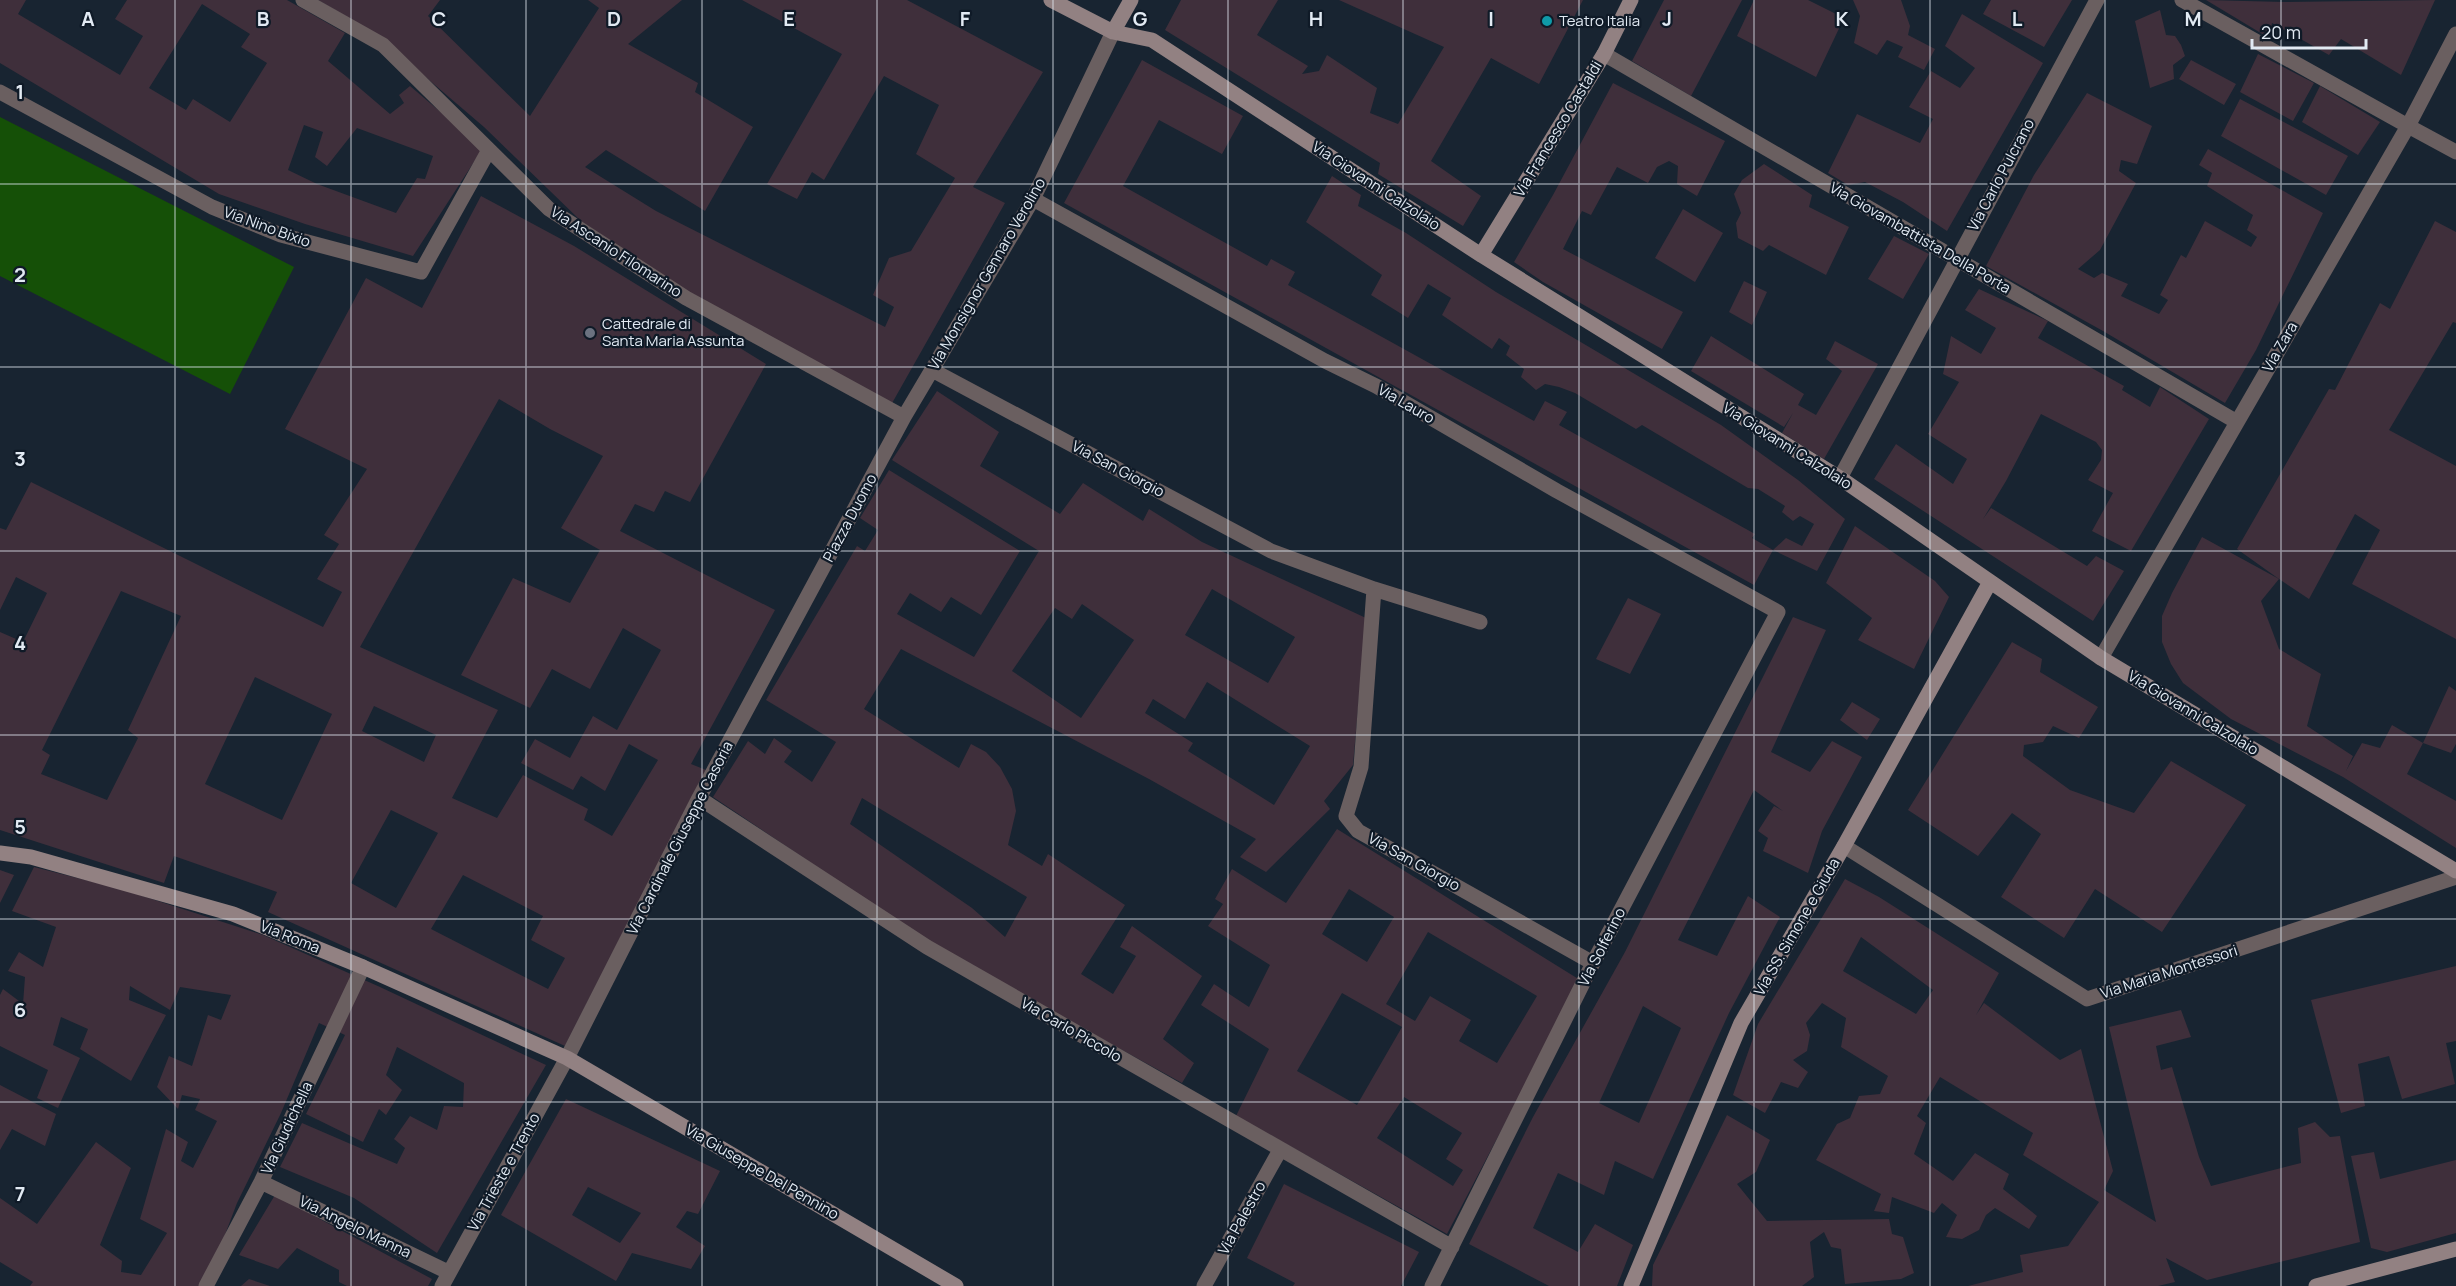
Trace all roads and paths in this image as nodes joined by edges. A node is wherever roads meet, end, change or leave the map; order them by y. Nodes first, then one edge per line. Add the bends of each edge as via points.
1 (303, 0) edge
2 (1051, 0) edge
3 (1131, 0) edge
4 (1631, 0) edge
5 (2097, 0) edge
6 (2182, 0) edge
7 (1113, 32) junction
8 (2456, 34) edge
9 (1604, 54) junction
10 (0, 92) edge
11 (2408, 126) junction
12 (489, 150) junction
13 (2456, 152) edge
14 (1033, 199) junction
15 (1481, 255) junction
16 (1956, 259) junction
17 (933, 370) junction
18 (904, 417) junction
19 (2237, 422) junction
20 (1840, 478) junction
21 (1990, 582) junction
22 (1374, 589) junction
23 (1778, 612) joint
24 (796, 620) joint
25 (1480, 622) dead end
26 (2101, 658) junction
27 (699, 798) junction
28 (1844, 846) junction
29 (0, 853) edge
30 (2456, 871) edge
31 (2456, 877) edge
32 (1593, 963) junction
33 (363, 967) junction
34 (567, 1058) junction
35 (1280, 1150) junction
36 (261, 1182) junction
37 (1452, 1247) junction
38 (2456, 1250) edge
39 (445, 1279) edge
40 (206, 1286) edge
41 (956, 1286) edge
42 (1204, 1286) edge
43 (1432, 1286) edge
44 (1631, 1286) edge
45 (2316, 1286) edge

1 - 12 street, Via Ascanio Filomarino via 382,45
2 - 7 main road, Via Giovanni Calzolaio
3 - 7 main road
4 - 9 main road, Via Francesco Castaldi
5 - 16 street, Via Carlo Pulcrano
6 - 11 street
7 - 14 street, Via Monsignor Gennaro Verolino
7 - 15 main road, Via Giovanni Calzolaio via 1152,40
8 - 11 street, Via Zara
9 - 15 main road, Via Francesco Castaldi
9 - 16 street, Via Giovambattista Della Porta
10 - 12 street, Via Nino Bixio via 212,207 281,235 421,272
11 - 13 street
11 - 19 street, Via Zara
12 - 18 street, Via Ascanio Filomarino via 549,209 686,298
14 - 17 street, Via Monsignor Gennaro Verolino
14 - 23 street, Via Lauro
15 - 20 main road, Via Giovanni Calzolaio
16 - 19 street, Via Giovambattista Della Porta
16 - 20 street, Via Carlo Pulcrano
17 - 18 street, Via Monsignor Gennaro Verolino
17 - 22 street, Via San Giorgio via 1271,551
18 - 24 street, Piazza Duomo
19 - 26 street, Via Zara
20 - 21 main road, Via Giovanni Calzolaio
21 - 26 main road, Via Giovanni Calzolaio
21 - 28 main road, Via SS. Simone e Giuda
22 - 25 street, Via San Giorgio
22 - 32 street, Via San Giorgio via 1361,767 1346,816 1358,831
23 - 32 street, Via Solferino
24 - 27 street, Via Cardinale Giuseppe Casoria
26 - 30 main road, Via Giovanni Calzolaio
27 - 34 street, Via Cardinale Giuseppe Casoria
27 - 35 street, Via Carlo Piccolo via 927,947
28 - 31 street, Via Maria Montessori via 2087,999
28 - 44 main road, Via SS. Simone e Giuda via 1742,1023
29 - 33 main road, Via Roma via 31,857 233,914
32 - 37 street, Via Solferino
33 - 34 main road, Via Roma
33 - 36 street, Via Giudichella
34 - 39 street, Via Trieste e Trento
34 - 41 main road, Via Giuseppe Del Pennino
35 - 37 street, Via Carlo Piccolo
35 - 42 street, Via Palestro
36 - 39 street, Via Angelo Manna
36 - 40 street, Via Giudichella
37 - 43 street, Via Solferino
38 - 45 main road

